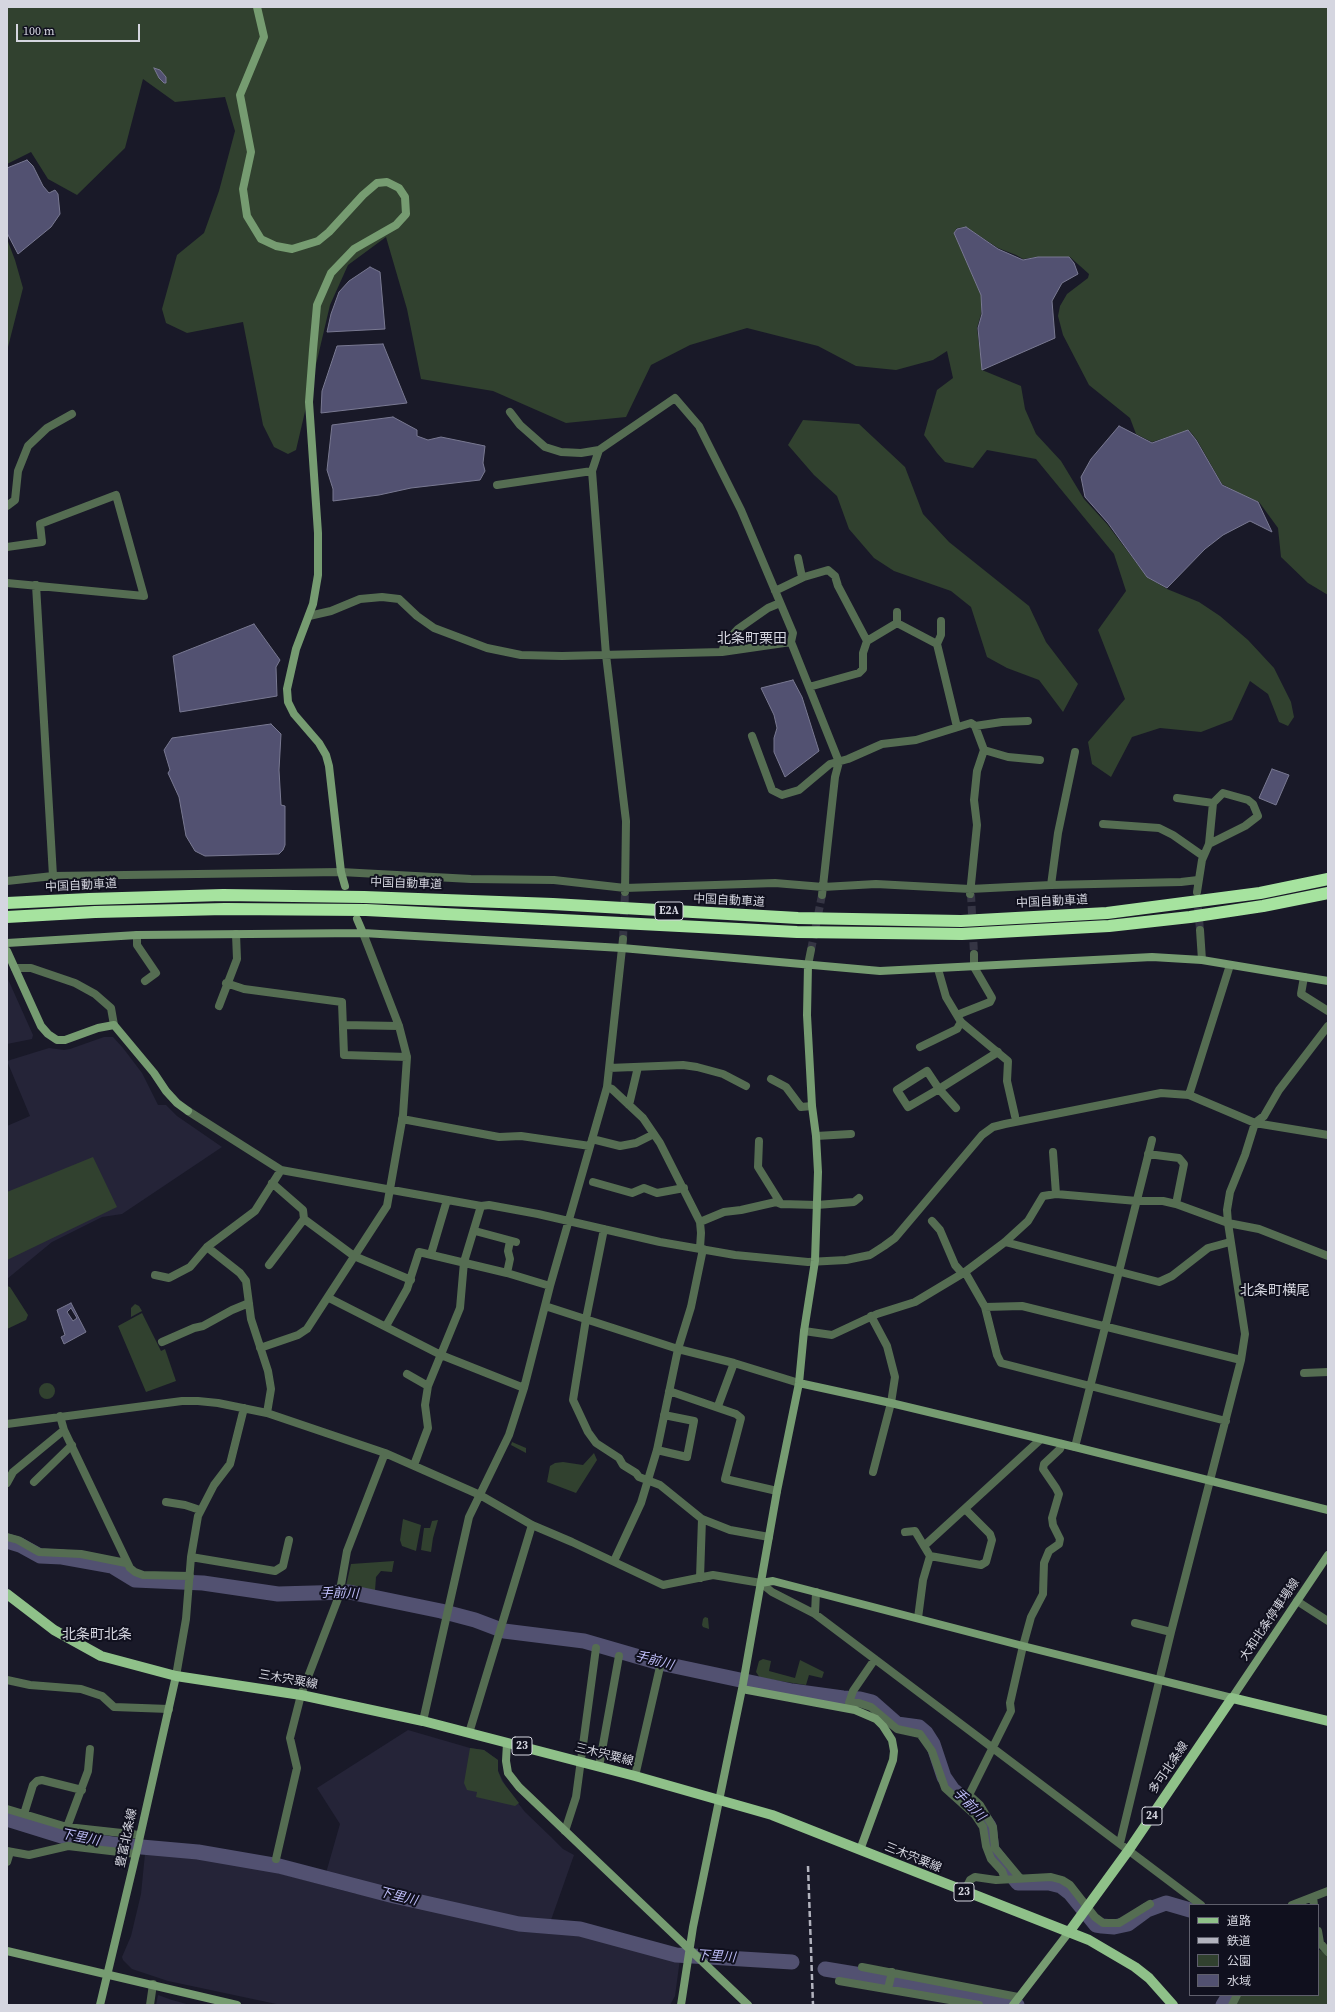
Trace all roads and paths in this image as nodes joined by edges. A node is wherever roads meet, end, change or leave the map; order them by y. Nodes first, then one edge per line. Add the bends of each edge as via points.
1 (257, 7) edge
2 (510, 412) dead end
3 (72, 414) dead end
4 (599, 450) junction
5 (592, 471) junction
6 (497, 485) dead end
7 (7, 506) edge
8 (7, 548) edge
9 (798, 558) dead end
10 (802, 578) junction
11 (7, 583) edge
12 (36, 585) junction
13 (775, 591) junction
14 (780, 603) junction
15 (897, 612) dead end
16 (309, 616) junction
17 (941, 621) dead end
18 (897, 623) junction
19 (867, 640) junction
20 (791, 642) junction
21 (937, 644) junction
22 (722, 652) junction
23 (606, 655) junction
24 (809, 687) junction
25 (1028, 721) dead end
26 (957, 726) junction
27 (975, 726) junction
28 (752, 736) dead end
29 (984, 750) junction
30 (1075, 752) dead end
31 (1040, 760) dead end
32 (839, 762) junction
33 (1177, 798) dead end
34 (1213, 803) junction
35 (1103, 824) dead end
36 (1209, 844) junction
37 (1203, 856) junction
38 (341, 872) junction
39 (53, 876) junction
40 (1328, 879) edge
41 (1198, 880) junction
42 (7, 881) edge
43 (1051, 885) junction
44 (345, 886) dead end
45 (625, 890) junction
46 (823, 891) junction
47 (970, 892) junction
48 (1197, 892) tunnel mouth
49 (1328, 893) edge
50 (7, 904) edge
51 (7, 917) edge
52 (357, 919) dead end
53 (1200, 930) tunnel mouth
54 (364, 933) junction
55 (236, 934) junction
56 (137, 935) junction
57 (623, 939) tunnel mouth
58 (7, 943) edge
59 (622, 948) junction
60 (811, 950) tunnel mouth
61 (7, 951) edge
62 (974, 954) tunnel mouth
63 (1202, 960) junction
64 (808, 965) junction
65 (1230, 965) junction
66 (974, 967) junction
67 (15, 968) junction
68 (938, 969) junction
69 (1304, 977) junction
70 (145, 981) dead end
71 (1328, 981) edge
72 (226, 983) junction
73 (219, 1006) dead end
74 (1328, 1011) edge
75 (959, 1018) junction
76 (114, 1025) junction
77 (343, 1025) junction
78 (399, 1026) junction
79 (1328, 1026) edge
80 (920, 1047) dead end
81 (998, 1052) junction
82 (408, 1057) junction
83 (638, 1067) junction
84 (609, 1068) junction
85 (771, 1079) dead end
86 (746, 1086) dead end
87 (607, 1087) junction
88 (939, 1089) junction
89 (1189, 1095) junction
90 (628, 1105) junction
91 (812, 1106) junction
92 (956, 1108) dead end
93 (1015, 1116) dead end
94 (402, 1119) junction
95 (1255, 1123) junction
96 (654, 1134) junction
97 (851, 1134) dead end
98 (1328, 1135) edge
99 (816, 1136) junction
100 (1152, 1140) dead end
101 (759, 1141) dead end
102 (591, 1143) junction
103 (1053, 1152) dead end
104 (1148, 1154) junction
105 (281, 1170) junction
106 (592, 1182) dead end
107 (272, 1183) junction
108 (684, 1188) junction
109 (389, 1189) junction
110 (1056, 1194) junction
111 (859, 1198) dead end
112 (447, 1200) junction
113 (1137, 1201) junction
114 (781, 1204) junction
115 (1176, 1204) junction
116 (817, 1205) junction
117 (481, 1206) junction
118 (304, 1219) junction
119 (932, 1221) dead end
120 (570, 1222) junction
121 (700, 1222) junction
122 (1228, 1223) junction
123 (604, 1229) junction
124 (475, 1231) junction
125 (1006, 1242) junction
126 (1230, 1242) junction
127 (207, 1247) junction
128 (702, 1249) junction
129 (431, 1254) junction
130 (354, 1256) junction
131 (1328, 1256) edge
132 (816, 1261) junction
133 (464, 1262) junction
134 (269, 1266) dead end
135 (1118, 1272) junction
136 (507, 1273) junction
137 (963, 1273) junction
138 (156, 1275) dead end
139 (411, 1280) junction
140 (550, 1286) junction
141 (328, 1298) junction
142 (249, 1303) junction
143 (545, 1306) junction
144 (985, 1307) junction
145 (871, 1316) junction
146 (586, 1319) junction
147 (386, 1326) junction
148 (1105, 1328) junction
149 (804, 1331) junction
150 (162, 1342) dead end
151 (260, 1348) junction
152 (678, 1348) junction
153 (441, 1355) junction
154 (1241, 1360) junction
155 (734, 1363) junction
156 (1304, 1372) dead end
157 (1328, 1372) edge
158 (407, 1374) dead end
159 (799, 1383) junction
160 (428, 1386) junction
161 (1089, 1387) junction
162 (524, 1388) junction
163 (669, 1390) junction
164 (891, 1403) junction
165 (718, 1406) junction
166 (244, 1408) junction
167 (267, 1413) junction
168 (664, 1415) junction
169 (60, 1416) junction
170 (1226, 1421) junction
171 (7, 1424) edge
172 (64, 1430) junction
173 (1041, 1439) junction
174 (1062, 1444) junction
175 (72, 1445) junction
176 (1074, 1447) junction
177 (657, 1450) junction
178 (385, 1453) junction
179 (414, 1466) junction
180 (874, 1472) dead end
181 (648, 1480) junction
182 (1210, 1481) junction
183 (7, 1482) edge
184 (34, 1482) dead end
185 (777, 1490) junction
186 (480, 1494) junction
187 (166, 1502) dead end
188 (965, 1509) junction
189 (200, 1510) junction
190 (1328, 1510) edge
191 (702, 1519) junction
192 (532, 1525) junction
193 (905, 1532) dead end
194 (7, 1537) edge
195 (769, 1537) junction
196 (289, 1540) dead end
197 (924, 1546) junction
198 (1328, 1555) edge
199 (930, 1556) junction
200 (191, 1557) junction
201 (614, 1561) junction
202 (126, 1563) junction
203 (190, 1576) junction
204 (700, 1578) junction
205 (761, 1583) junction
206 (816, 1592) junction
207 (7, 1594) edge
208 (1297, 1601) junction
209 (815, 1614) junction
210 (918, 1618) junction
211 (1328, 1621) edge
212 (1135, 1623) dead end
213 (1171, 1632) junction
214 (1023, 1646) junction
215 (596, 1648) dead end
216 (619, 1656) dead end
217 (875, 1659) junction
218 (660, 1667) dead end
219 (176, 1676) junction
220 (7, 1680) edge
221 (1160, 1680) junction
222 (742, 1689) junction
223 (301, 1695) junction
224 (1232, 1698) junction
225 (169, 1709) junction
226 (423, 1721) junction
227 (1328, 1721) edge
228 (469, 1733) junction
229 (507, 1743) junction
230 (90, 1749) dead end
231 (993, 1750) junction
232 (580, 1762) junction
233 (599, 1767) junction
234 (635, 1776) junction
235 (82, 1790) junction
236 (719, 1799) junction
237 (7, 1809) edge
238 (24, 1814) junction
239 (67, 1827) junction
240 (565, 1831) junction
241 (139, 1837) junction
242 (1120, 1843) junction
243 (860, 1850) junction
244 (1128, 1851) junction
245 (9, 1852) edge
246 (136, 1854) junction
247 (276, 1859) dead end
248 (7, 1862) edge
249 (1020, 1878) junction
250 (1005, 1879) junction
251 (1328, 1891) edge
252 (964, 1892) junction
253 (1313, 1901) edge
254 (1150, 1904) dead end
255 (1200, 1904) edge
256 (1297, 1904) edge
257 (1086, 1906) junction
258 (1069, 1932) junction
259 (1319, 1937) edge
260 (690, 1949) junction
261 (7, 1951) edge
262 (1328, 1952) edge
263 (862, 1967) dead end
264 (892, 1972) junction
265 (108, 1974) junction
266 (839, 1982) dead end
267 (153, 1984) junction
268 (888, 1989) junction
269 (1236, 1996) edge
270 (1018, 1997) junction
271 (100, 2005) edge
272 (150, 2005) edge
273 (238, 2005) edge
274 (681, 2005) edge
275 (748, 2005) edge
276 (979, 2005) edge
277 (1013, 2005) edge
278 (1174, 2005) edge
279 (1232, 2005) edge

1 - 16 street via 264,38 240,95 251,152 243,189 247,216 261,238 276,246 292,249 318,241 377,183 387,182 399,188 405,197 406,214 396,225 354,249 331,273 318,305 309,402 318,533 318,575
2 - 4 street via 520,426 545,447 561,452 581,453
3 - 7 street via 47,428 28,446 18,471 15,500
4 - 5 street
4 - 13 street via 675,398 699,426 741,510
5 - 6 street
5 - 23 street
8 - 12 street via 42,542 40,524 116,495 144,596
9 - 10 street
10 - 13 street
10 - 19 street via 828,570 832,572
11 - 12 street
12 - 39 street
13 - 14 street
14 - 20 street via 793,633
14 - 22 street via 768,608 738,629 725,643
15 - 18 street
16 - 23 street via 331,612 360,599 382,596 399,599 434,628 487,648 521,655
16 - 38 street via 296,649 287,689 288,702 294,714 326,755
17 - 21 street via 941,635
18 - 19 street
18 - 21 street
19 - 24 street via 863,652 863,669 859,673
20 - 22 street
20 - 24 street
21 - 26 street
22 - 23 street
23 - 45 street via 626,821
24 - 32 street
25 - 27 street
26 - 27 street
26 - 32 street via 916,740 882,744
27 - 29 street
28 - 32 street via 772,790 782,795 799,790 830,764
29 - 31 street via 1008,757
29 - 47 street via 977,771 974,800 977,825
30 - 43 street via 1058,832
32 - 46 street via 835,777
33 - 34 street
34 - 36 street
34 - 36 street via 1223,793 1248,800 1253,804 1258,816 1245,826
35 - 37 street via 1159,828
36 - 37 street
37 - 41 street
38 - 39 street
38 - 44 street
38 - 45 street via 471,879 554,880
39 - 42 street
40 - 50 highway, 中国自動車道 / E2A via 1253,894 1107,913 962,921 798,918 554,904 364,897 223,895
41 - 43 street
41 - 48 street
43 - 47 street
45 - 46 street via 775,883
46 - 47 street via 876,884
49 - 51 highway, E2A via 1190,917 1109,926 962,934 797,932 366,910 218,909
52 - 54 street
53 - 63 street
54 - 55 street
54 - 59 street
54 - 78 street
55 - 56 street
55 - 72 street via 237,960
56 - 58 street
56 - 70 street via 137,945 156,973
57 - 59 street
59 - 64 street
59 - 84 street
60 - 64 street
61 - 67 street
62 - 66 street
63 - 65 street
63 - 66 street via 1152,957
64 - 68 street via 880,971
64 - 91 street via 807,1015
65 - 69 street
65 - 89 street
66 - 68 street
66 - 75 street via 992,998 990,1002
67 - 76 street via 31,968 75,983 95,994 111,1008
67 - 76 street via 41,1026 57,1040 65,1040
68 - 75 street via 946,997
69 - 71 street
69 - 74 street via 1301,994
72 - 73 street
72 - 77 street via 244,989 342,1002
75 - 80 street via 957,1029
75 - 81 street
76 - 105 street via 166,1091 188,1111
77 - 78 street
77 - 82 street via 344,1055
78 - 82 street
79 - 95 street via 1278,1090 1264,1116
81 - 88 street
81 - 93 street via 1008,1061 1006,1081
82 - 94 street
83 - 84 street
83 - 86 street via 697,1067 723,1074
83 - 90 street
84 - 87 street
85 - 91 street via 786,1087 800,1107
87 - 90 street
87 - 102 street
88 - 88 street via 927,1071 897,1090 908,1107
88 - 92 street
89 - 95 street
89 - 132 street via 1161,1094 993,1127 982,1135 895,1238 870,1255 846,1260
90 - 96 street via 643,1118
91 - 99 street
94 - 102 street via 499,1137 521,1136
94 - 109 street
95 - 98 street
95 - 122 street via 1230,1192
96 - 102 street via 636,1143 620,1146
96 - 108 street
97 - 99 street
99 - 116 street
100 - 104 street
101 - 114 street via 758,1167
102 - 120 street
103 - 110 street
104 - 113 street
104 - 115 street via 1179,1158 1184,1164
105 - 107 street
105 - 109 street
106 - 108 street via 632,1193 644,1188 657,1193
107 - 118 street via 303,1210
107 - 127 street via 255,1211
108 - 121 street
109 - 112 street
109 - 130 street via 387,1206
110 - 113 street
110 - 125 street via 1043,1196 1028,1221
111 - 116 street via 854,1202
112 - 117 street
112 - 129 street
113 - 115 street
113 - 135 street
114 - 116 street
114 - 121 street via 776,1202 724,1212
115 - 122 street
116 - 132 street
117 - 120 street via 489,1205
117 - 124 street
118 - 130 street
118 - 134 street
119 - 137 street via 940,1230 955,1265
120 - 123 street
120 - 140 street
121 - 128 street
122 - 126 street
122 - 131 street via 1259,1229
123 - 128 street via 634,1238
123 - 146 street
124 - 133 street
124 - 136 street via 513,1242 508,1251 510,1259
125 - 135 street
125 - 137 street
126 - 135 street via 1208,1248 1172,1276 1159,1282
126 - 154 street via 1244,1334
127 - 138 street via 190,1267 169,1278
127 - 142 street via 240,1273 246,1281
128 - 132 street via 760,1258
128 - 152 street via 691,1307
129 - 133 street
129 - 139 street via 420,1252
130 - 139 street
130 - 141 street
132 - 149 street
133 - 136 street
133 - 153 street via 460,1308
135 - 148 street
136 - 140 street
137 - 144 street
137 - 145 street via 915,1302
139 - 147 street
140 - 143 street
141 - 147 street
141 - 151 street via 307,1330
142 - 150 street via 203,1326
142 - 151 street
143 - 146 street
143 - 162 street
144 - 148 street via 1022,1306
144 - 161 street via 1001,1363
145 - 149 street via 832,1335
145 - 164 street via 887,1346 894,1377
146 - 152 street
146 - 181 street via 573,1400 596,1443 619,1458 623,1465 639,1477
147 - 153 street
148 - 154 street
148 - 161 street
149 - 159 street
151 - 167 street via 271,1389
152 - 155 street
152 - 163 street
153 - 160 street
153 - 162 street
154 - 170 street
155 - 159 street
155 - 165 street
156 - 157 street
158 - 160 street
159 - 164 street
159 - 185 street
160 - 179 street via 425,1405 428,1428
161 - 170 street
161 - 176 street
162 - 186 street via 509,1435
163 - 165 street
163 - 168 street
164 - 173 street
164 - 180 street
165 - 185 street via 741,1418 725,1479
166 - 167 street
166 - 169 street via 182,1401
166 - 189 street via 230,1464
167 - 178 street
168 - 177 street
168 - 177 street via 694,1421 687,1457
169 - 171 street
169 - 172 street
170 - 182 street
172 - 175 street
172 - 183 street via 13,1472
173 - 174 street
173 - 188 street
174 - 176 street
174 - 214 street via 1044,1464 1043,1470 1059,1494 1052,1518 1060,1539 1059,1544 1046,1555 1043,1594 1031,1617
175 - 184 street
175 - 202 street
176 - 182 street
177 - 181 street
178 - 179 street
178 - 223 street via 347,1551 339,1593
179 - 186 street
181 - 191 street via 660,1485
181 - 201 street via 641,1503
182 - 190 street
182 - 213 street
185 - 195 street
186 - 192 street
186 - 226 street via 469,1517
187 - 189 street
188 - 197 street
188 - 199 street via 990,1534 992,1540 986,1562 982,1565
189 - 200 street
191 - 195 street via 730,1530
191 - 204 street
192 - 201 street
192 - 228 street
193 - 197 street via 916,1531
194 - 202 street via 39,1552 81,1554
195 - 205 street
196 - 200 street via 283,1566 275,1571
197 - 199 street
198 - 208 street, 大和北条停車場線
199 - 210 street via 923,1580
200 - 203 street
201 - 204 street via 663,1585
202 - 203 street via 135,1572 143,1574
203 - 219 street via 186,1619
204 - 205 street via 713,1575
205 - 206 street via 773,1581
205 - 209 street via 772,1592
205 - 222 street
206 - 209 street
206 - 210 street
207 - 219 main road, 三木宍粟線 / 23 via 79,1646 102,1656
208 - 211 street
208 - 224 street, 大和北条停車場線
209 - 217 street
210 - 214 street
212 - 213 street
213 - 221 street
214 - 221 street
214 - 231 street via 1010,1703 1011,1711
215 - 232 street
216 - 233 street
217 - 231 street
217 - 250 street via 852,1694 850,1703 871,1707 897,1729 920,1734 932,1751 945,1788 975,1815 983,1827 991,1859 1002,1871
218 - 234 street
219 - 223 main road, 三木宍粟線 / 23
219 - 225 street, 豊富北条線
220 - 225 street via 30,1685 81,1689 102,1696 114,1708
221 - 224 street
221 - 242 street
222 - 236 street
222 - 243 street via 855,1710 876,1719 884,1726 892,1740 893,1760
223 - 226 main road, 三木宍粟線 / 23
223 - 247 street via 290,1738 297,1768
224 - 227 main road
224 - 244 main road, 多可北条線 / 24
225 - 241 street, 豊富北条線
226 - 228 main road, 三木宍粟線 / 23
228 - 229 main road, 三木宍粟線 / 23
229 - 232 main road, 三木宍粟線 / 23
229 - 240 street via 508,1773
230 - 235 street via 88,1771
231 - 242 street
231 - 249 street via 969,1796 980,1806 993,1827 995,1848
232 - 233 main road, 三木宍粟線 / 23
232 - 240 street via 576,1797
233 - 234 main road, 三木宍粟線 / 23
234 - 236 main road, 三木宍粟線 / 23
235 - 238 street via 42,1780 37,1782 33,1785
235 - 239 street
236 - 243 main road, 三木宍粟線 / 23 via 772,1815
236 - 260 street
237 - 238 street
238 - 239 street
239 - 241 street
240 - 260 street
241 - 246 street, 豊富北条線
242 - 244 street
243 - 252 main road, 三木宍粟線 / 23
244 - 255 street
244 - 257 main road, 多可北条線 / 24
245 - 246 street via 29,1855 68,1846
245 - 248 street
246 - 265 street, 豊富北条線
249 - 250 street
249 - 257 street via 1045,1876 1062,1880 1070,1885
250 - 252 street via 975,1878 970,1880
251 - 253 street
252 - 258 main road, 三木宍粟線 / 23
253 - 256 street
254 - 257 street via 1119,1923 1103,1923
257 - 258 main road, 多可北条線 / 24
258 - 270 street
258 - 278 main road, 三木宍粟線 / 23 via 1089,1940 1135,1967
259 - 262 street via 1320,1943
260 - 274 street
260 - 275 street
261 - 265 street
263 - 264 street
264 - 268 street
264 - 270 street
265 - 267 street
265 - 271 street, 豊富北条線
266 - 268 street
267 - 272 street
267 - 273 street
268 - 276 street
269 - 279 street
270 - 277 street

